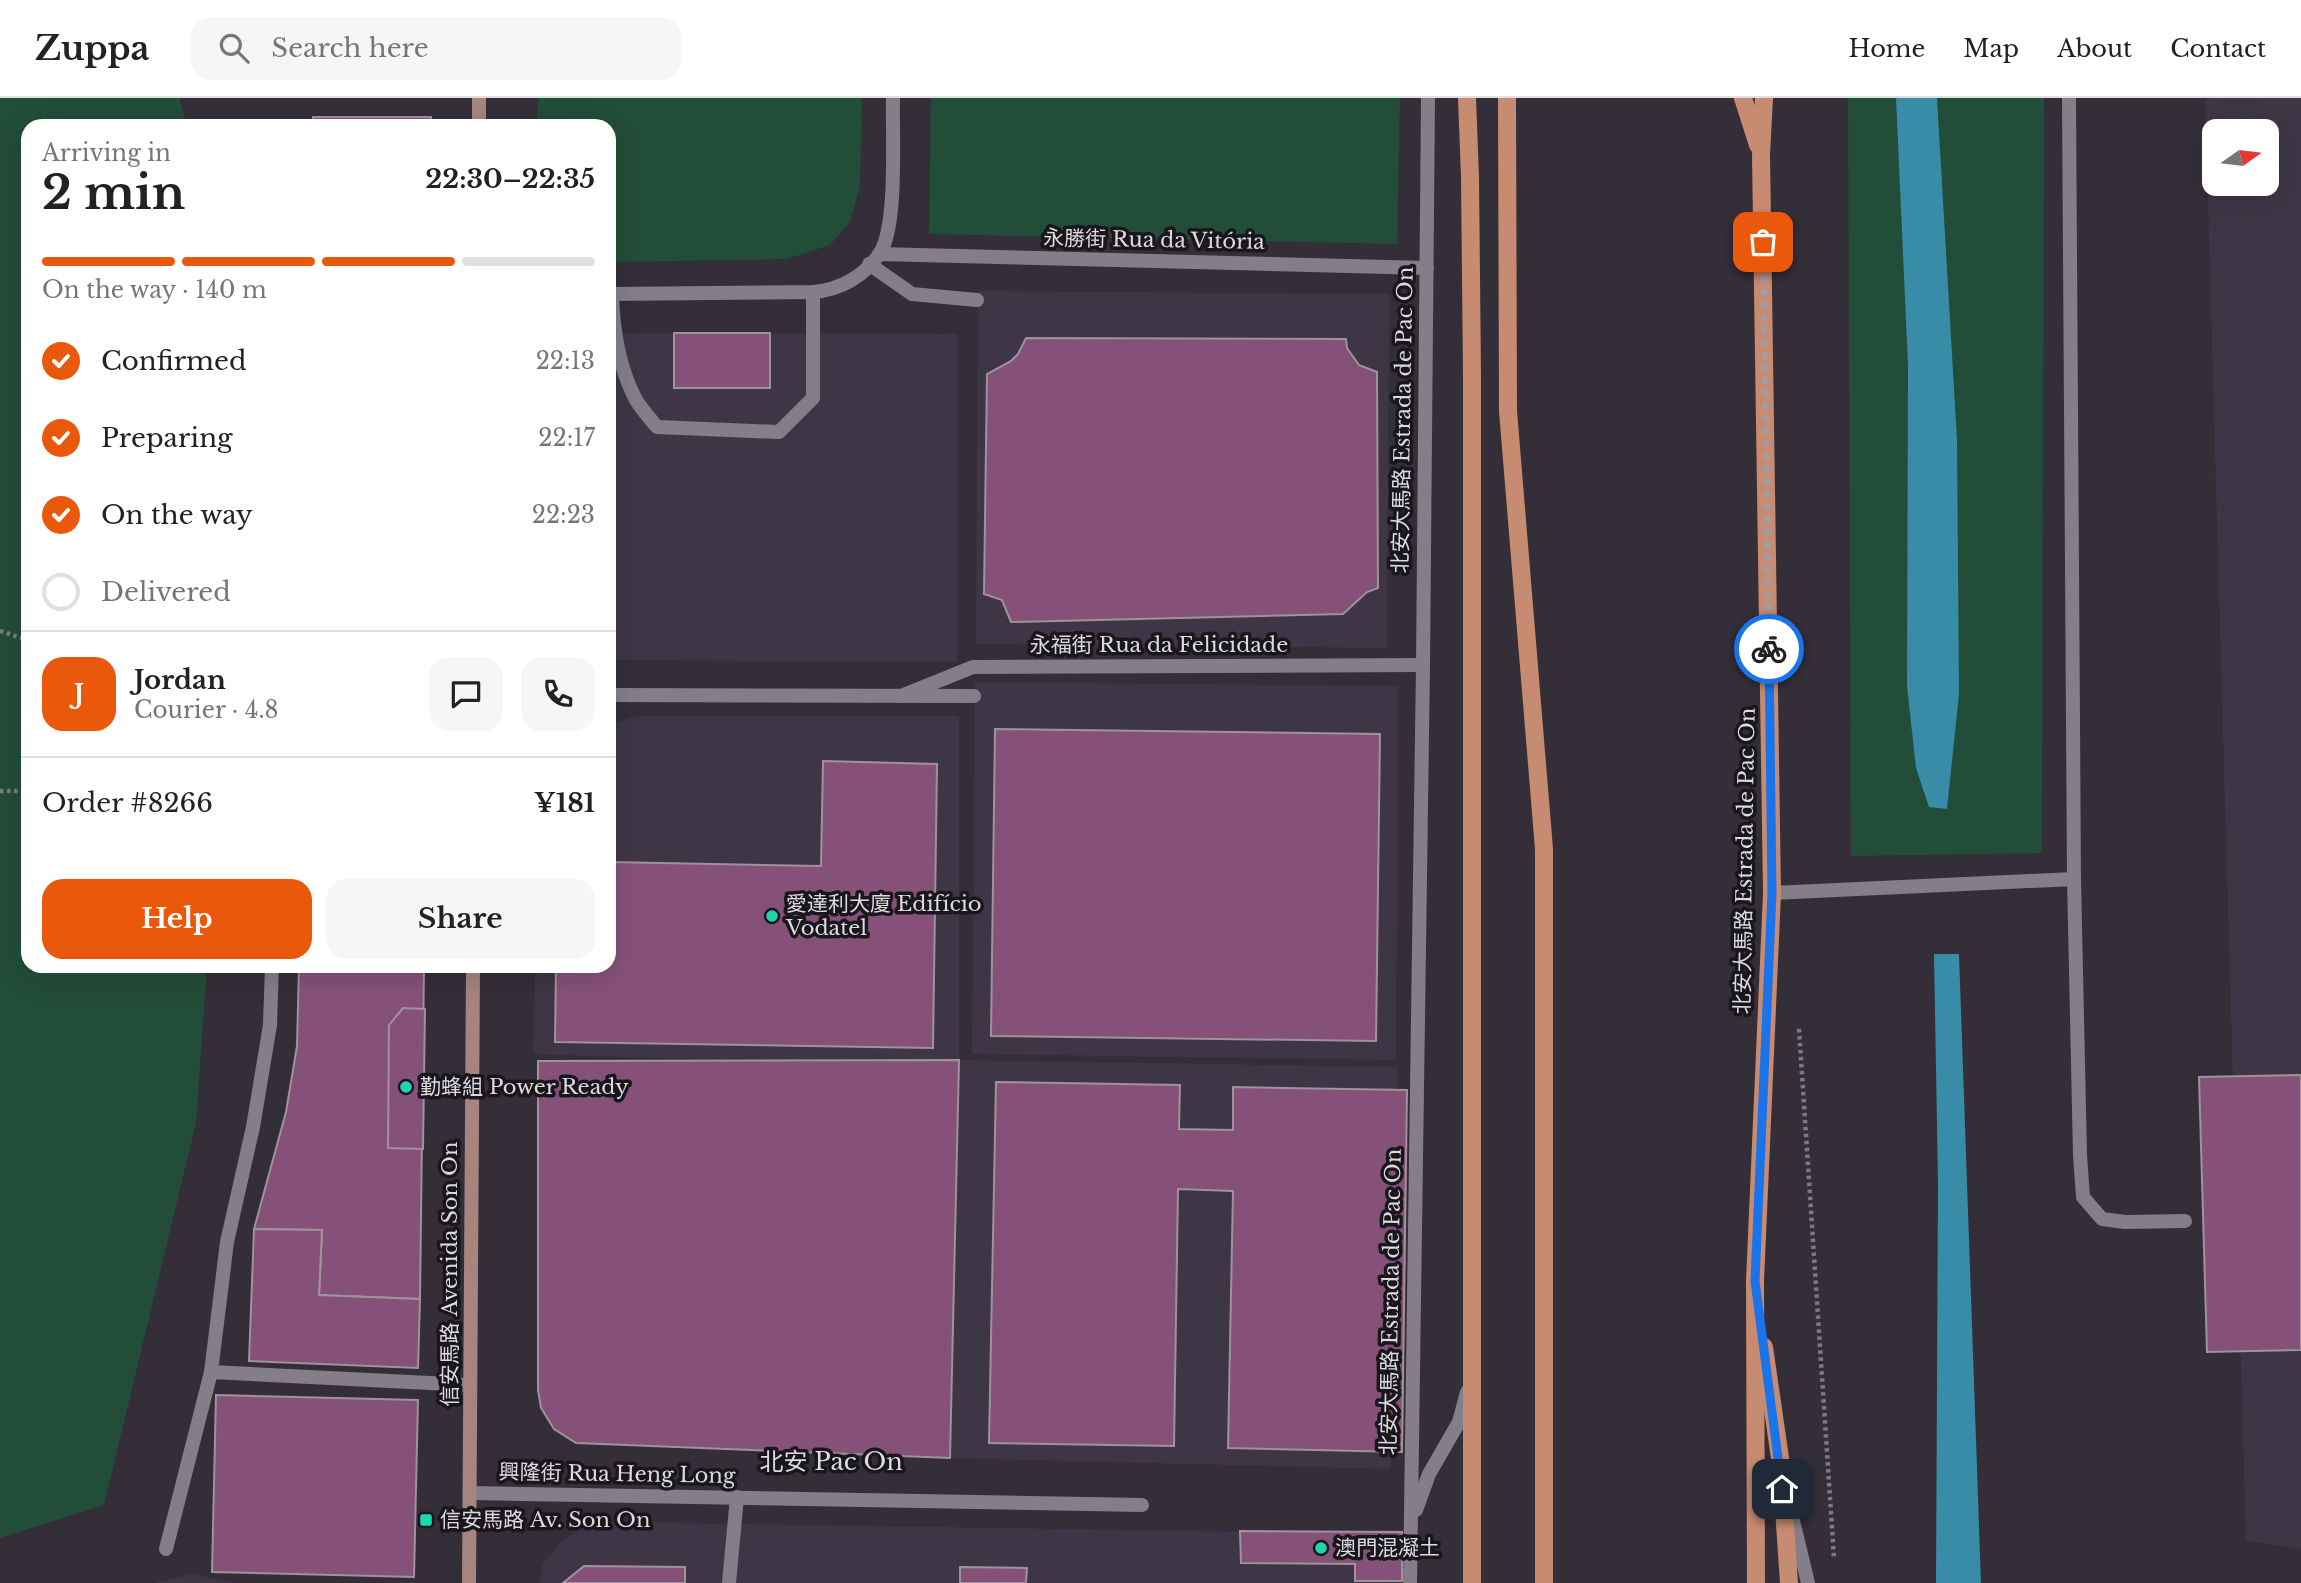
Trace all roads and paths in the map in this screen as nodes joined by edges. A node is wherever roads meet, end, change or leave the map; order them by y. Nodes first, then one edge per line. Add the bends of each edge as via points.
1 (479, 98) edge
2 (893, 98) edge
3 (1428, 98) edge
4 (1467, 98) edge
5 (1507, 98) edge
6 (1743, 98) edge
7 (1764, 98) edge
8 (2069, 98) edge
9 (478, 119) edge
10 (1761, 155) junction
11 (874, 259) junction
12 (1427, 268) junction
13 (813, 292) junction
14 (616, 294) edge
15 (977, 300) dead end
16 (616, 341) edge
17 (0, 631) edge
18 (21, 638) edge
19 (1423, 665) junction
20 (616, 695) edge
21 (901, 696) junction
22 (974, 696) dead end
23 (0, 791) edge
24 (21, 791) edge
25 (2074, 879) junction
26 (1772, 893) junction
27 (272, 973) edge
28 (473, 973) edge
29 (1798, 1021) dead end
30 (2185, 1221) dead end
31 (1755, 1281) junction
32 (1473, 1363) junction
33 (211, 1372) junction
34 (470, 1385) junction
35 (1781, 1465) junction
36 (470, 1493) junction
37 (737, 1497) junction
38 (1142, 1505) dead end
39 (1411, 1525) junction
40 (166, 1549) dead end
41 (1835, 1568) dead end
42 (469, 1583) edge
43 (729, 1583) edge
44 (1410, 1583) edge
45 (1472, 1583) edge
46 (1544, 1583) edge
47 (1756, 1583) edge
48 (1789, 1583) edge
49 (1808, 1583) edge

1 - 9 main road
2 - 11 street via 888,226
3 - 12 street, 北安大馬路 Estrada de Pac On
4 - 32 main road via 1472,375
5 - 46 main road via 1508,411 1544,849
6 - 10 main road
7 - 10 main road, 北安大馬路 Estrada de Pac On
8 - 25 street
10 - 26 main road, 北安大馬路 Estrada de Pac On
11 - 12 street, 永勝街 Rua da Vitória
11 - 13 street via 846,284
11 - 15 street via 912,294
12 - 19 street, 北安大馬路 Estrada de Pac On
13 - 14 street
13 - 16 street via 813,398 779,432 657,427 634,398
17 - 18 path
19 - 21 street, 永福街 Rua da Felicidade via 973,667
19 - 39 street, 北安大馬路 Estrada de Pac On
20 - 21 street, 永福街 Rua da Felicidade
21 - 22 street, 永福街 Rua da Felicidade
23 - 24 path
25 - 26 street
25 - 30 street via 2083,1197 2102,1219
26 - 31 main road, 北安大馬路 Estrada de Pac On
27 - 33 street via 270,1025 253,1127 226,1242
28 - 34 main road, 信安馬路 Avenida Son On
29 - 41 path
31 - 35 main road
31 - 47 main road, 北安大馬路 Estrada de Pac On
32 - 39 street via 1459,1422 1429,1474
32 - 45 main road
33 - 34 street
33 - 40 street
34 - 36 main road, 信安馬路 Avenida Son On
35 - 48 main road
35 - 49 street
36 - 37 street, 興隆街 Rua Heng Long
36 - 42 main road, 信安馬路 Avenida Son On
37 - 38 street, 興隆街 Rua Heng Long
37 - 43 street
39 - 44 street, 北安大馬路 Estrada de Pac On

